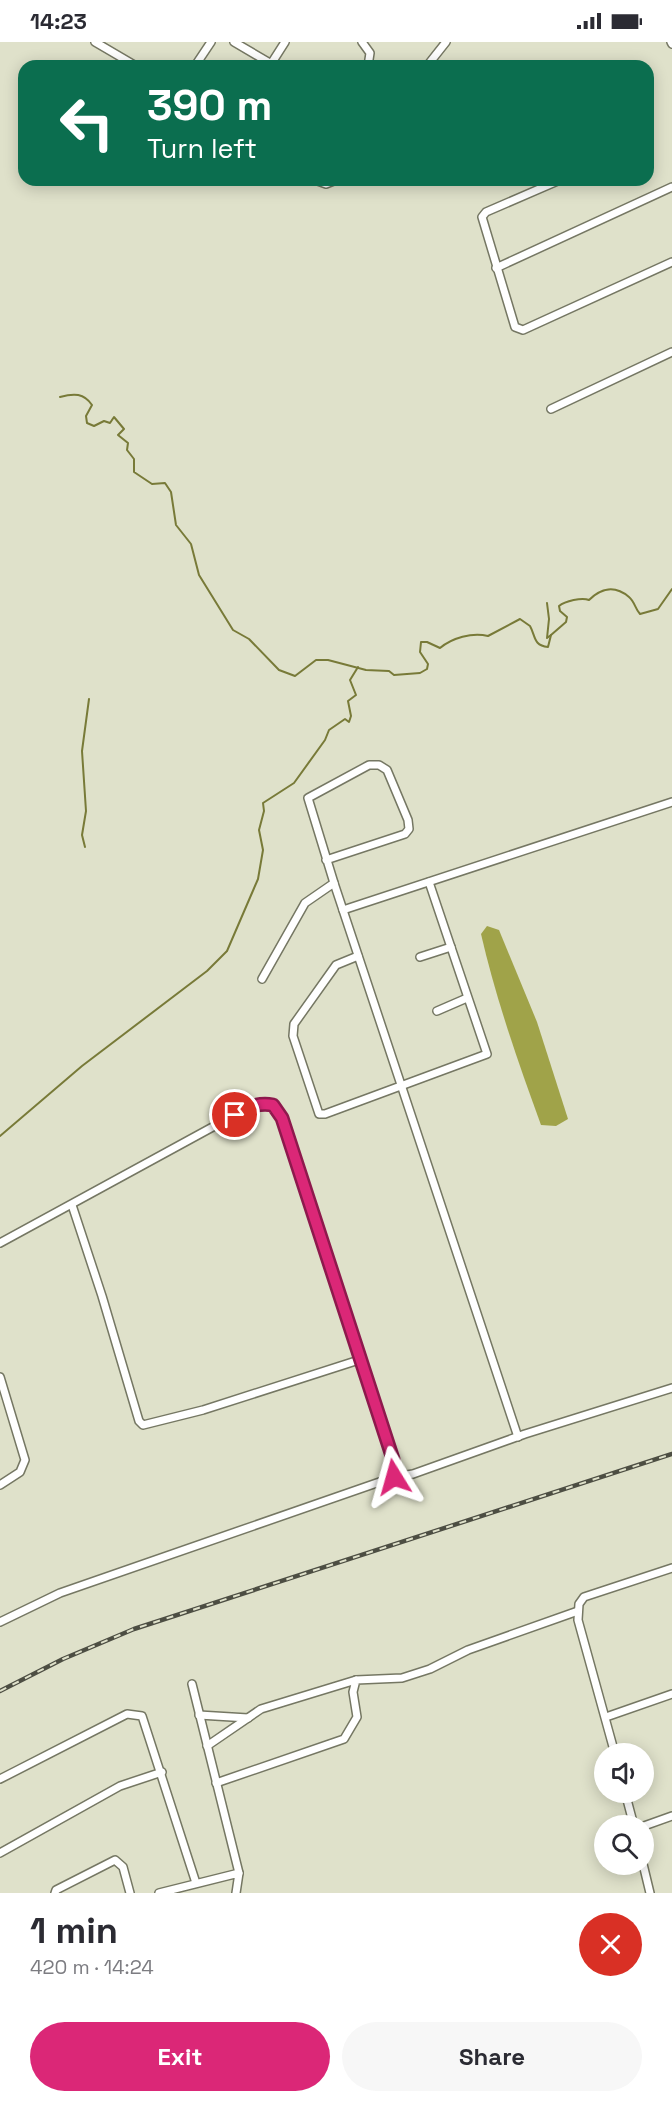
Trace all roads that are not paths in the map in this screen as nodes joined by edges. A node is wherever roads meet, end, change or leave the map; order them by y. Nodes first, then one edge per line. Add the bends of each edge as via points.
1 (95, 42) edge
2 (211, 42) edge
3 (234, 42) edge
4 (285, 42) edge
5 (362, 42) edge
6 (446, 42) edge
7 (126, 60) edge
8 (199, 60) edge
9 (265, 60) edge
10 (276, 60) edge
11 (368, 60) edge
12 (432, 60) edge
13 (546, 186) edge
14 (672, 187) edge
15 (672, 262) edge
16 (496, 268) junction
17 (672, 352) edge
18 (551, 409) dead end
19 (672, 802) edge
20 (326, 860) junction
21 (429, 882) junction
22 (334, 883) junction
23 (343, 910) junction
24 (451, 947) junction
25 (358, 956) junction
26 (420, 957) dead end
27 (262, 979) dead end
28 (467, 998) junction
29 (437, 1011) dead end
30 (400, 1086) junction
31 (72, 1204) junction
32 (0, 1243) edge
33 (362, 1359) junction
34 (0, 1377) edge
35 (672, 1388) edge
36 (518, 1437) junction
37 (394, 1477) junction
38 (0, 1485) edge
39 (672, 1568) edge
40 (578, 1611) junction
41 (0, 1622) edge
42 (356, 1680) junction
43 (192, 1684) dead end
44 (672, 1694) edge
45 (199, 1715) junction
46 (606, 1717) junction
47 (249, 1718) junction
48 (612, 1743) edge
49 (207, 1746) junction
50 (162, 1772) junction
51 (0, 1779) edge
52 (216, 1783) junction
53 (672, 1816) edge
54 (654, 1822) edge
55 (0, 1853) edge
56 (238, 1873) junction
57 (646, 1875) edge
58 (196, 1883) junction
59 (55, 1893) edge
60 (130, 1893) edge
61 (159, 1893) edge
62 (236, 1893) edge
63 (650, 1893) edge

1 - 7 street
2 - 8 street
3 - 9 street
4 - 10 street
5 - 11 street
6 - 12 street
13 - 16 street via 486,212 482,222
14 - 16 street
15 - 16 street via 519,330
17 - 18 street
19 - 21 street
20 - 20 street via 308,798 369,765 379,765 387,770 409,829 405,834
20 - 22 street
21 - 23 street
21 - 24 street
22 - 23 street
22 - 27 street via 305,903
23 - 25 street
24 - 26 street
24 - 28 street
25 - 30 street
25 - 30 street via 336,965 294,1024 293,1036 316,1109 325,1114
28 - 29 street
28 - 30 street via 487,1054
30 - 36 street
31 - 32 street
31 - 33 street via 139,1421 144,1425
31 - 33 street via 253,1105 273,1105 282,1118
33 - 37 street via 393,1459
34 - 38 street via 25,1460 20,1472
35 - 36 street
36 - 37 street
37 - 41 street via 60,1593
39 - 40 street via 584,1597
40 - 42 street via 402,1678
40 - 46 street
42 - 47 street via 261,1709
42 - 52 street via 353,1692 357,1716 344,1739
43 - 45 street
44 - 46 street
45 - 47 street
45 - 49 street
46 - 48 street
47 - 49 street
49 - 52 street
50 - 51 street via 142,1716 127,1714
50 - 55 street via 120,1786
50 - 58 street
52 - 56 street
53 - 54 street
56 - 58 street
56 - 62 street
57 - 63 street
58 - 61 street
59 - 60 street via 115,1860 123,1867

